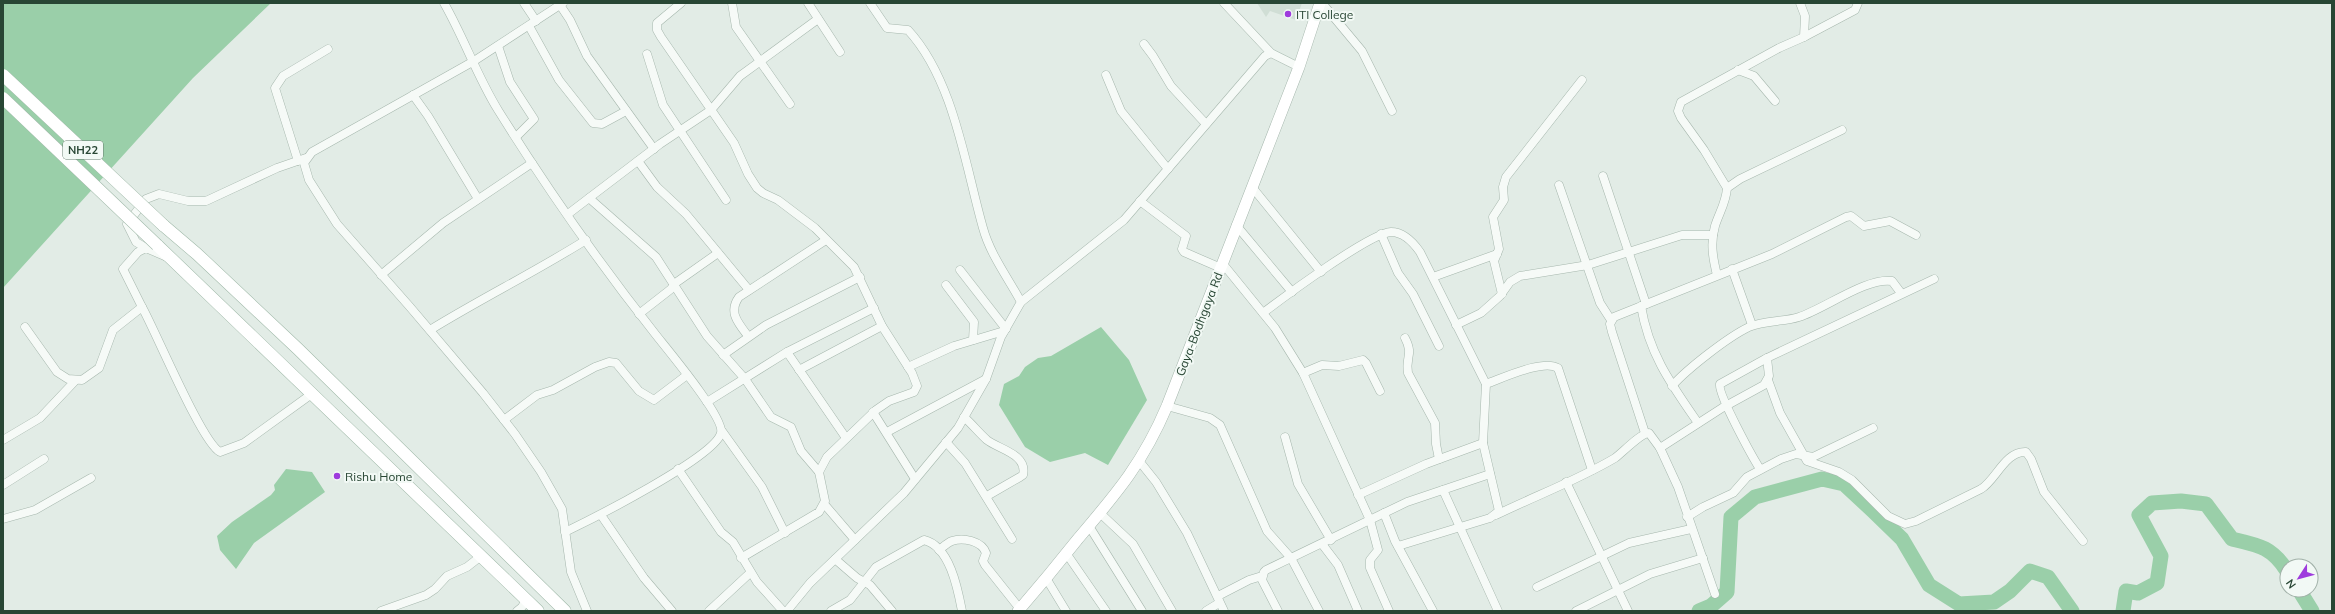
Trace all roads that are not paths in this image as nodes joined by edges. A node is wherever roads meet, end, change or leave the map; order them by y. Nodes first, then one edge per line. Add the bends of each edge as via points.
1 (444, 3) edge
2 (524, 3) edge
3 (681, 3) edge
4 (732, 3) edge
5 (808, 3) edge
6 (870, 3) edge
7 (1224, 3) edge
8 (1321, 3) edge
9 (1800, 3) edge
10 (1858, 3) edge
11 (561, 4) edge
12 (818, 19) junction
13 (536, 21) junction
14 (529, 26) junction
15 (1804, 37) junction
16 (1144, 44) dead end
17 (498, 46) junction
18 (328, 49) dead end
19 (840, 52) dead end
20 (1271, 53) junction
21 (647, 54) dead end
22 (760, 60) junction
23 (474, 62) junction
24 (1299, 67) junction
25 (1738, 70) junction
26 (1106, 75) dead end
27 (3, 76) edge
28 (1582, 80) dead end
29 (413, 95) junction
30 (3, 98) edge
31 (1774, 101) dead end
32 (790, 104) dead end
33 (711, 110) junction
34 (1392, 110) dead end
35 (626, 111) junction
36 (1206, 124) junction
37 (681, 130) junction
38 (1842, 130) dead end
39 (516, 137) junction
40 (654, 149) junction
41 (306, 158) junction
42 (298, 161) junction
43 (638, 161) junction
44 (532, 163) junction
45 (1168, 169) junction
46 (1603, 176) dead end
47 (1559, 185) dead end
48 (1252, 187) junction
49 (1727, 188) junction
50 (589, 198) junction
51 (478, 199) junction
52 (726, 200) dead end
53 (1140, 201) junction
54 (568, 214) junction
55 (1236, 225) junction
56 (1381, 234) junction
57 (1713, 235) junction
58 (1916, 235) dead end
59 (586, 240) junction
60 (826, 240) junction
61 (152, 246) junction
62 (718, 253) junction
63 (1629, 253) junction
64 (1497, 254) junction
65 (1588, 265) junction
66 (1222, 266) junction
67 (1732, 269) junction
68 (960, 270) dead end
69 (1321, 272) junction
70 (381, 275) junction
71 (1433, 276) junction
72 (1717, 276) junction
73 (860, 277) junction
74 (1934, 279) dead end
75 (674, 284) junction
76 (946, 286) dead end
77 (749, 290) junction
78 (1292, 292) junction
79 (1901, 293) junction
80 (1502, 294) junction
81 (1020, 302) junction
82 (1643, 305) junction
83 (142, 307) junction
84 (874, 308) junction
85 (1262, 313) junction
86 (639, 314) junction
87 (1611, 320) junction
88 (1456, 325) junction
89 (882, 326) junction
90 (1752, 326) junction
91 (25, 327) dead end
92 (430, 330) junction
93 (1005, 330) junction
94 (748, 336) junction
95 (1405, 338) dead end
96 (973, 340) junction
97 (1439, 346) dead end
98 (787, 352) junction
99 (723, 355) junction
100 (1767, 358) junction
101 (908, 366) junction
102 (800, 370) junction
103 (1303, 373) junction
104 (687, 375) junction
105 (745, 379) junction
106 (986, 379) junction
107 (1768, 380) junction
108 (75, 381) junction
109 (1486, 384) junction
110 (1672, 386) junction
111 (1380, 391) dead end
112 (313, 393) junction
113 (707, 402) junction
114 (1727, 405) junction
115 (1167, 406) junction
116 (873, 412) junction
117 (964, 417) junction
118 (504, 420) junction
119 (1698, 423) junction
120 (1873, 428) dead end
121 (722, 432) junction
122 (887, 432) junction
123 (1645, 433) junction
124 (1285, 437) dead end
125 (846, 438) junction
126 (3, 440) edge
127 (946, 442) junction
128 (1483, 443) junction
129 (1660, 448) junction
130 (1804, 456) junction
131 (44, 459) dead end
132 (1439, 459) junction
133 (1140, 462) junction
134 (1760, 469) junction
135 (678, 470) junction
136 (1592, 470) junction
137 (819, 472) junction
138 (1490, 474) junction
139 (91, 478) dead end
140 (915, 479) junction
141 (1566, 482) junction
142 (3, 485) edge
143 (1443, 490) junction
144 (1358, 495) junction
145 (987, 496) junction
146 (825, 505) junction
147 (1384, 513) junction
148 (1101, 514) junction
149 (601, 515) junction
150 (1496, 515) junction
151 (1687, 518) junction
152 (3, 519) edge
153 (1370, 520) junction
154 (1089, 526) junction
155 (1458, 526) junction
156 (1691, 530) junction
157 (565, 532) junction
158 (785, 533) junction
159 (1012, 539) dead end
160 (855, 540) junction
161 (1331, 540) junction
162 (2083, 541) dead end
163 (1322, 544) junction
164 (1398, 546) junction
165 (939, 550) junction
166 (1066, 553) junction
167 (1603, 555) junction
168 (481, 556) junction
169 (741, 558) junction
170 (1291, 558) junction
171 (1703, 558) junction
172 (834, 559) junction
173 (750, 573) junction
174 (1262, 576) junction
175 (1046, 578) junction
176 (864, 581) junction
177 (1537, 587) dead end
178 (1617, 589) junction
179 (1715, 594) dead end
180 (526, 600) junction
181 (1219, 600) junction
182 (1019, 610) edge
183 (381, 611) edge
184 (516, 611) edge
185 (538, 611) edge
186 (564, 611) edge
187 (587, 611) edge
188 (672, 611) edge
189 (709, 611) edge
190 (783, 611) edge
191 (787, 611) edge
192 (831, 611) edge
193 (892, 611) edge
194 (962, 611) edge
195 (1066, 611) edge
196 (1106, 611) edge
197 (1142, 611) edge
198 (1172, 611) edge
199 (1206, 611) edge
200 (1224, 611) edge
201 (1278, 611) edge
202 (1319, 611) edge
203 (1358, 611) edge
204 (1389, 611) edge
205 (1433, 611) edge
206 (1498, 611) edge
207 (1576, 611) edge
208 (1628, 611) edge

1 - 23 street via 464,37
2 - 13 street
3 - 33 street via 660,19 656,26 657,30
4 - 22 street via 736,27
5 - 12 street
6 - 81 street via 887,28 908,30 928,61 954,116 986,236
7 - 20 street
8 - 24 street, Gaya-Bodhgaya Rd
8 - 34 street via 1362,51
9 - 15 street via 1805,16
10 - 15 street via 1855,10
11 - 13 street
11 - 35 street via 587,56
12 - 19 street
12 - 22 street
13 - 14 street
14 - 17 street
14 - 35 street via 559,80 593,123 602,124
15 - 25 street
16 - 36 street via 1177,94
17 - 23 street
17 - 39 street via 514,91 534,119
18 - 42 street via 283,76 275,88
20 - 24 street
20 - 36 street via 1255,66
21 - 37 street via 663,105
22 - 32 street
22 - 33 street via 734,82
23 - 29 street
23 - 39 street via 497,108
24 - 48 street, Gaya-Bodhgaya Rd
25 - 31 street via 1754,76
25 - 49 street via 1684,99 1679,106 1682,118
26 - 45 street via 1121,111
27 - 186 main road, NH22, bridge via 298,349
28 - 64 street via 1506,177 1503,187 1504,200 1493,217 1499,249
29 - 41 street via 312,152
29 - 51 street
30 - 61 main road, NH22, bridge
33 - 37 street
33 - 60 street via 734,143 757,188 786,205
35 - 40 street
36 - 45 street
37 - 40 street
37 - 52 street
38 - 49 street via 1740,179
39 - 44 street
40 - 43 street
41 - 42 street
41 - 70 street via 306,171 320,199 337,224
42 - 61 street via 206,201 188,201 159,194 146,199 127,224 136,242
43 - 50 street
43 - 62 street via 657,187 686,214
44 - 51 street
44 - 54 street
45 - 53 street
46 - 63 street
47 - 65 street
48 - 55 street, Gaya-Bodhgaya Rd
48 - 69 street
49 - 57 street via 1726,201
50 - 54 street
50 - 75 street via 646,246
51 - 70 street via 432,232
53 - 66 street via 1186,236 1182,249 1184,252
53 - 81 street via 1113,231
54 - 59 street
55 - 66 street, Gaya-Bodhgaya Rd
55 - 78 street
56 - 69 street
56 - 71 street via 1396,233 1411,240
56 - 97 street via 1398,272 1413,294
57 - 63 street via 1682,235
57 - 72 street via 1712,253
58 - 67 street via 1890,221 1864,226 1851,216 1772,254
59 - 86 street
59 - 92 street via 535,272
60 - 73 street via 851,263
60 - 77 street
61 - 83 street via 138,252 123,269
61 - 112 main road via 172,258
62 - 75 street
62 - 77 street
63 - 65 street
63 - 82 street
64 - 71 street
64 - 80 street via 1494,261
65 - 80 street via 1520,276 1510,282
65 - 87 street via 1600,303
66 - 85 street
66 - 115 street, Gaya-Bodhgaya Rd
67 - 72 street
67 - 90 street
68 - 93 street
69 - 78 street
70 - 92 street
71 - 88 street
72 - 82 street
73 - 84 street
73 - 94 street
74 - 79 street
75 - 86 street
75 - 99 street via 700,327
76 - 96 street via 974,322
77 - 94 street via 739,297 733,309 737,322
78 - 85 street
79 - 90 street via 1892,281 1882,282 1863,287 1800,317
79 - 100 street via 1868,312
80 - 88 street via 1481,313
81 - 93 street
82 - 87 street
82 - 110 street via 1652,349
83 - 108 street via 113,330 99,368 82,380
83 - 112 street via 195,416 211,444 220,452 244,443
84 - 89 street
84 - 98 street
85 - 103 street via 1285,342
86 - 104 street
87 - 123 street via 1612,332
88 - 109 street
89 - 101 street
89 - 102 street
90 - 110 street via 1686,371
91 - 108 street via 57,372
92 - 118 street
93 - 96 street
93 - 106 street
94 - 99 street
95 - 132 street via 1410,349 1408,373 1436,426
96 - 101 street via 935,353
98 - 102 street
98 - 105 street
99 - 105 street
100 - 107 street
100 - 114 street via 1720,384 1719,388
101 - 116 street via 917,389 889,401
102 - 125 street
103 - 111 street via 1322,365 1338,366 1363,360
103 - 144 street
104 - 113 street
104 - 118 street via 654,400 639,391 616,363 609,362 538,395
105 - 113 street
105 - 137 street via 771,417 791,427 801,451
106 - 117 street
106 - 122 street
107 - 114 street
107 - 130 street via 1780,413
108 - 126 street via 40,418
109 - 128 street
109 - 136 street via 1536,367 1550,365 1558,368
110 - 119 street
112 - 168 main road
113 - 121 street
114 - 119 street
114 - 134 street
115 - 133 street, Gaya-Bodhgaya Rd
115 - 170 street via 1210,418 1220,425 1267,531
116 - 122 street
116 - 125 street
117 - 127 street
117 - 145 street via 987,440 1015,455 1023,467 1020,477
118 - 157 street via 557,499 563,514
119 - 129 street
120 - 130 street via 1814,457
121 - 135 street via 718,440
121 - 158 street via 762,487
122 - 140 street
123 - 129 street via 1651,436
123 - 136 street via 1626,451
124 - 161 street via 1298,484
125 - 137 street via 827,457
127 - 140 street
127 - 145 street via 965,463
128 - 132 street
128 - 138 street
129 - 151 street via 1678,488
130 - 134 street via 1790,455
130 - 162 street via 1812,464 1840,472 1852,480 1888,516 1905,524 1981,489 1992,482 2008,460 2021,452 2026,452 2044,492
131 - 142 street
132 - 144 street
133 - 148 street, Gaya-Bodhgaya Rd
133 - 181 street via 1156,482 1187,533
134 - 151 street via 1747,477 1733,493 1702,507
135 - 149 street
135 - 169 street via 721,532 733,542
136 - 141 street
137 - 146 street
138 - 143 street
138 - 150 street via 1499,506
139 - 152 street via 36,510
140 - 160 street
141 - 150 street
141 - 167 street
143 - 147 street
143 - 155 street
144 - 153 street
145 - 159 street
146 - 158 street via 814,516
146 - 160 street
147 - 153 street
147 - 164 street
148 - 154 street, Gaya-Bodhgaya Rd
148 - 198 street via 1133,544
149 - 157 street
149 - 188 street via 644,578
150 - 155 street
151 - 156 street
153 - 161 street
153 - 204 street via 1378,550 1370,560 1370,568
154 - 166 street, Gaya-Bodhgaya Rd
154 - 197 street
155 - 164 street
155 - 206 street
156 - 167 street via 1629,543
156 - 171 street
157 - 187 street via 571,572
158 - 169 street via 759,545
160 - 172 street
161 - 163 street
163 - 170 street
163 - 203 street via 1338,565
164 - 205 street
165 - 176 street via 924,540 876,567
165 - 182 street via 957,540 972,541 981,545 986,553 983,561 985,565
165 - 194 street via 954,575
166 - 175 street, Gaya-Bodhgaya Rd
166 - 196 street
167 - 177 street
167 - 178 street
168 - 180 main road
168 - 183 street via 467,567 447,576 426,595
169 - 173 street
170 - 174 street via 1266,570
170 - 202 street
171 - 178 street via 1657,571
171 - 179 street
172 - 176 street
172 - 191 street via 803,590
173 - 189 street
173 - 190 street via 768,597
174 - 181 street via 1249,580
174 - 201 street via 1264,586
175 - 182 street, Gaya-Bodhgaya Rd
175 - 195 street
176 - 192 street via 850,600
176 - 193 street
178 - 207 street
178 - 208 street
180 - 184 street
180 - 185 main road
181 - 199 street
181 - 200 street

